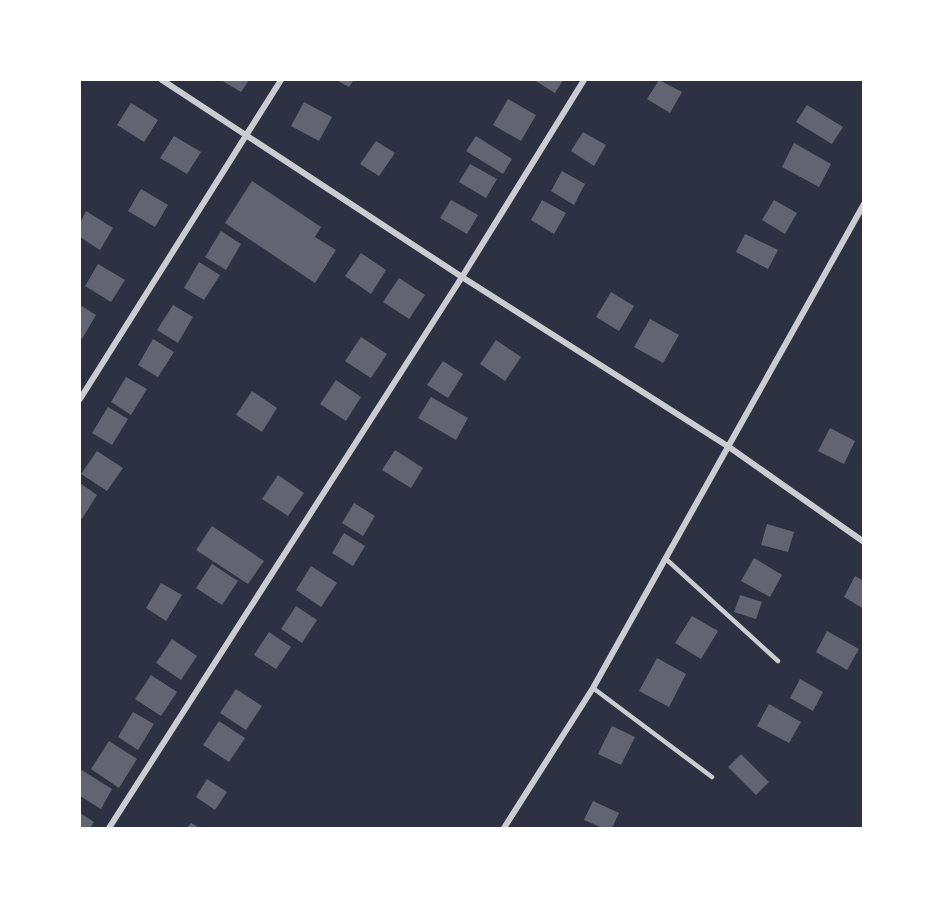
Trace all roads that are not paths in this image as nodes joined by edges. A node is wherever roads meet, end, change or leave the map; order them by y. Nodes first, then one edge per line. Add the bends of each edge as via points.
1 (162, 80) edge
2 (281, 80) edge
3 (584, 80) edge
4 (247, 135) junction
5 (864, 204) edge
6 (462, 277) junction
7 (80, 399) edge
8 (729, 447) junction
9 (864, 542) edge
10 (666, 559) junction
11 (778, 661) dead end
12 (593, 688) junction
13 (712, 777) dead end
14 (109, 828) edge
15 (504, 828) edge

1 - 4 street
2 - 4 street
3 - 6 street
4 - 6 street
4 - 7 street
5 - 8 street
6 - 8 street
6 - 14 street
8 - 9 street
8 - 10 street
10 - 11 lane
10 - 12 street
12 - 13 lane
12 - 15 street

